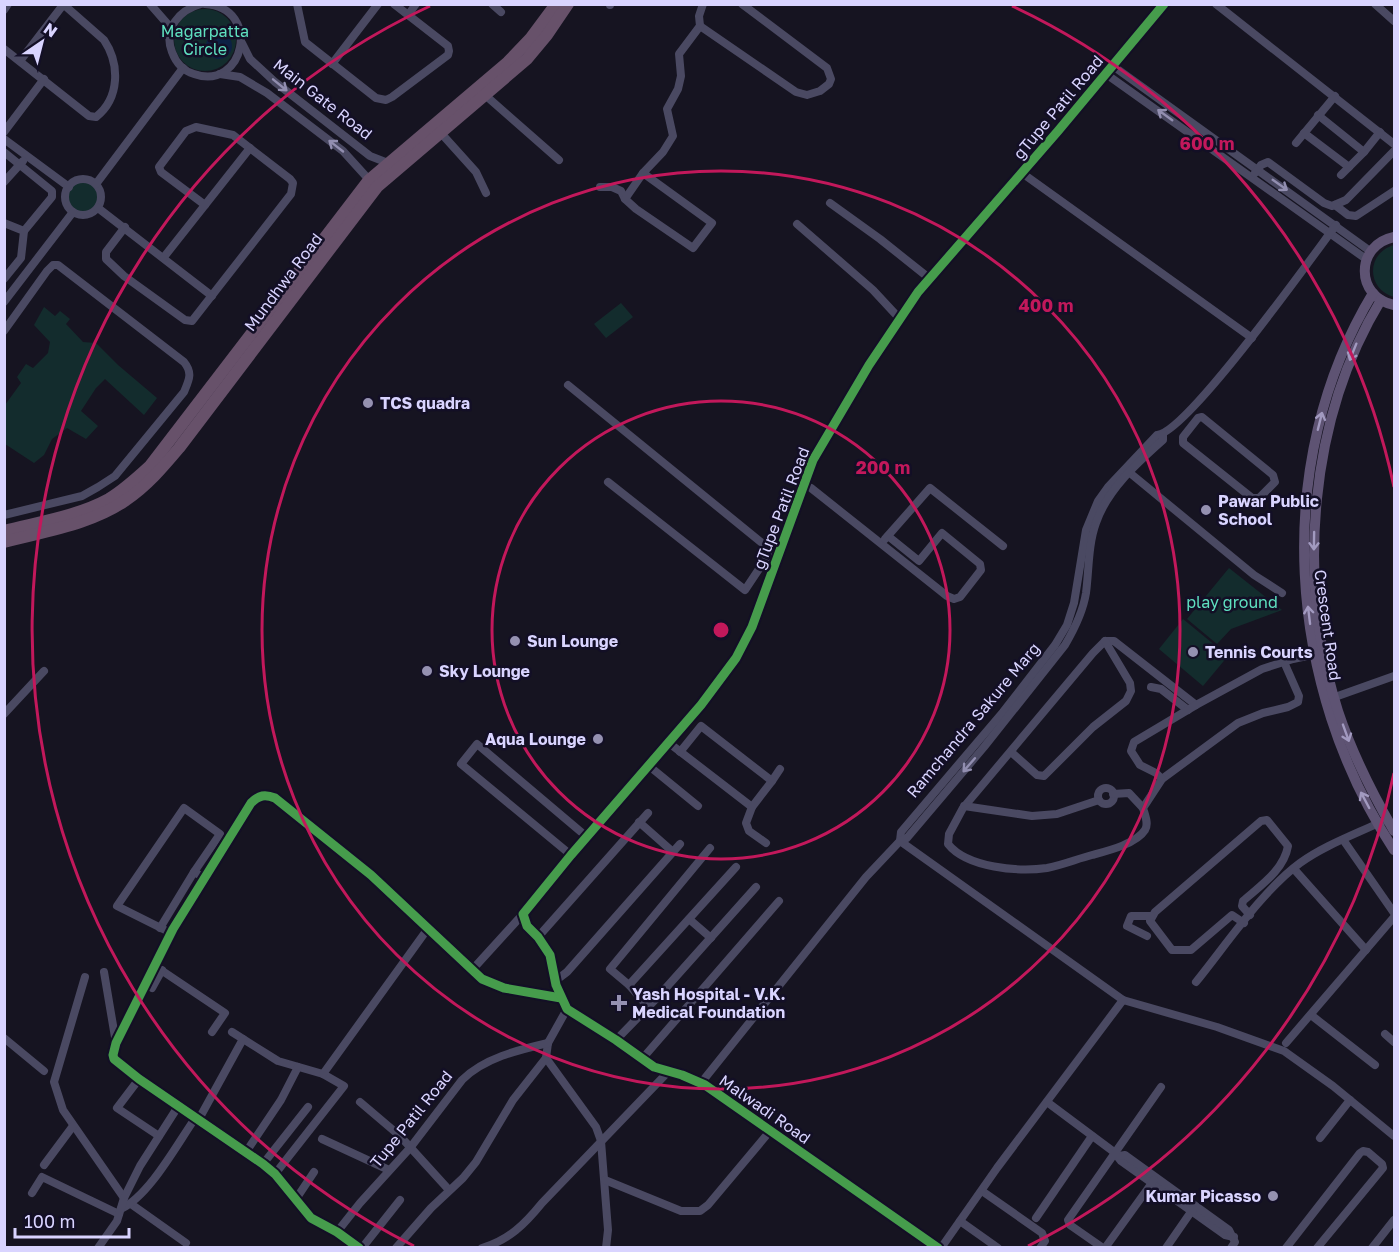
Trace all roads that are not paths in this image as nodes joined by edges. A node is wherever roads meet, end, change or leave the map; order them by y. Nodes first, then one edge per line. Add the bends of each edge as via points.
1 (8, 4) edge
2 (150, 4) edge
3 (234, 4) edge
4 (297, 4) edge
5 (378, 4) edge
6 (394, 4) edge
7 (416, 4) edge
8 (492, 4) edge
9 (556, 4) edge
10 (568, 4) edge
11 (742, 4) edge
12 (1164, 4) edge
13 (1216, 4) edge
14 (1375, 4) edge
15 (63, 5) edge
16 (196, 5) edge
17 (702, 5) edge
18 (4, 10) edge
19 (228, 12) junction
20 (501, 12) dead end
21 (408, 15) junction
22 (1395, 21) edge
23 (700, 26) junction
24 (171, 28) junction
25 (242, 42) junction
26 (4, 49) edge
27 (20, 61) junction
28 (332, 64) junction
29 (1113, 66) junction
30 (183, 68) junction
31 (219, 74) junction
32 (1107, 74) junction
33 (44, 79) junction
34 (485, 95) junction
35 (1335, 96) junction
36 (1318, 115) junction
37 (4, 132) edge
38 (440, 132) junction
39 (1380, 132) junction
40 (1304, 133) junction
41 (4, 139) edge
42 (1296, 143) dead end
43 (1395, 144) edge
44 (250, 148) junction
45 (1395, 151) edge
46 (4, 152) edge
47 (1364, 152) junction
48 (27, 156) junction
49 (559, 160) dead end
50 (20, 164) junction
51 (391, 167) junction
52 (1348, 167) junction
53 (1258, 169) junction
54 (643, 173) junction
55 (1022, 173) junction
56 (1341, 175) dead end
57 (1252, 178) junction
58 (4, 182) edge
59 (96, 184) junction
60 (373, 184) junction
61 (69, 187) junction
62 (600, 187) dead end
63 (1304, 189) junction
64 (1395, 191) edge
65 (486, 193) dead end
66 (1298, 197) junction
67 (625, 199) junction
68 (830, 203) dead end
69 (204, 205) junction
70 (1291, 205) junction
71 (1335, 205) junction
72 (98, 208) junction
73 (73, 212) junction
74 (4, 223) edge
75 (797, 224) dead end
76 (1336, 225) junction
77 (125, 228) junction
78 (24, 231) junction
79 (1330, 233) junction
80 (1395, 237) edge
81 (1369, 255) junction
82 (164, 257) junction
83 (929, 278) junction
84 (4, 279) edge
85 (12, 292) junction
86 (212, 296) junction
87 (1377, 296) junction
88 (4, 302) edge
89 (25, 302) junction
90 (1395, 305) edge
91 (900, 318) junction
92 (4, 331) edge
93 (1252, 338) junction
94 (568, 385) dead end
95 (1182, 418) junction
96 (1192, 426) junction
97 (1164, 434) junction
98 (1130, 473) junction
99 (608, 482) dead end
100 (811, 488) dead end
101 (4, 514) edge
102 (4, 531) edge
103 (888, 536) junction
104 (4, 542) edge
105 (881, 543) junction
106 (1003, 546) dead end
107 (774, 554) junction
108 (1083, 577) junction
109 (1282, 593) dead end
110 (1106, 641) junction
111 (1320, 653) junction
112 (1284, 662) junction
113 (44, 671) dead end
114 (1395, 676) edge
115 (1151, 687) dead end
116 (1335, 698) junction
117 (1192, 707) junction
118 (4, 714) edge
119 (669, 742) junction
120 (680, 752) junction
121 (1011, 752) junction
122 (649, 766) junction
123 (780, 770) dead end
124 (1162, 779) junction
125 (772, 781) junction
126 (698, 806) dead end
127 (964, 806) junction
128 (752, 807) junction
129 (1143, 808) junction
130 (648, 813) dead end
131 (639, 822) junction
132 (1383, 822) junction
133 (1395, 831) edge
134 (584, 834) junction
135 (900, 841) junction
136 (1344, 841) junction
137 (766, 843) dead end
138 (680, 844) dead end
139 (710, 848) dead end
140 (1395, 850) edge
141 (673, 852) junction
142 (569, 853) junction
143 (736, 867) dead end
144 (1294, 868) junction
145 (194, 872) junction
146 (205, 878) junction
147 (756, 887) dead end
148 (779, 901) dead end
149 (523, 914) junction
150 (1250, 915) junction
151 (1395, 915) edge
152 (1152, 916) junction
153 (690, 919) junction
154 (1244, 923) junction
155 (429, 927) junction
156 (160, 928) junction
157 (171, 933) junction
158 (1147, 936) dead end
159 (538, 937) junction
160 (711, 938) junction
161 (1366, 950) junction
162 (158, 968) junction
163 (472, 970) junction
164 (104, 972) dead end
165 (85, 977) dead end
166 (555, 981) junction
167 (1196, 982) dead end
168 (629, 985) junction
169 (152, 988) dead end
170 (561, 998) junction
171 (1123, 1000) junction
172 (648, 1007) junction
173 (567, 1009) junction
174 (1311, 1015) junction
175 (212, 1032) dead end
176 (232, 1032) dead end
177 (1385, 1034) dead end
178 (4, 1038) edge
179 (243, 1039) junction
180 (616, 1040) junction
181 (1395, 1042) edge
182 (116, 1043) junction
183 (548, 1043) junction
184 (1286, 1043) dead end
185 (546, 1058) junction
186 (642, 1059) junction
187 (1375, 1065) dead end
188 (298, 1067) junction
189 (44, 1071) dead end
190 (668, 1072) junction
191 (323, 1074) junction
192 (138, 1079) junction
193 (701, 1083) junction
194 (1161, 1087) dead end
195 (1350, 1100) junction
196 (360, 1102) dead end
197 (1047, 1102) junction
198 (179, 1105) junction
199 (308, 1107) dead end
200 (197, 1118) junction
201 (74, 1126) junction
202 (770, 1131) junction
203 (159, 1136) junction
204 (1092, 1136) junction
205 (1395, 1136) edge
206 (1320, 1138) dead end
207 (322, 1139) dead end
208 (601, 1142) junction
209 (410, 1148) junction
210 (246, 1152) junction
211 (1117, 1154) junction
212 (263, 1164) junction
213 (44, 1165) dead end
214 (389, 1170) junction
215 (315, 1172) dead end
216 (275, 1174) junction
217 (605, 1180) junction
218 (1154, 1180) junction
219 (449, 1190) junction
220 (982, 1191) junction
221 (32, 1193) dead end
222 (296, 1199) junction
223 (400, 1200) dead end
224 (128, 1201) junction
225 (1193, 1209) junction
226 (120, 1212) junction
227 (1036, 1218) dead end
228 (1395, 1220) edge
229 (960, 1221) junction
230 (337, 1232) junction
231 (186, 1243) dead end
232 (497, 1246) edge
233 (607, 1246) edge
234 (934, 1246) edge
235 (98, 1248) edge
236 (360, 1248) edge
237 (396, 1248) edge
238 (482, 1248) edge
239 (998, 1248) edge
240 (1040, 1248) edge
241 (1104, 1248) edge
242 (1166, 1248) edge
243 (1231, 1248) edge
244 (1286, 1248) edge
245 (1317, 1248) edge
246 (1372, 1248) edge

1 - 18 street
2 - 24 street
3 - 19 street
4 - 28 street via 305,42
5 - 28 street
6 - 21 street
7 - 21 street
8 - 20 street
9 - 51 highway, Mundhwa Road via 508,62
10 - 34 highway, Mundhwa Road via 527,58
11 - 23 street via 827,68 829,84 807,95 796,92
12 - 29 street, gTupe Patil Road
13 - 35 street
14 - 22 street
15 - 27 street
15 - 33 street via 108,46 116,88 100,114 92,118
16 - 19 street
16 - 24 street via 183,12
17 - 23 street
19 - 25 street via 237,22
21 - 28 street via 448,46 449,51 392,97 376,99
23 - 54 street via 679,54 681,76 667,109 673,136
24 - 30 street via 170,49
25 - 31 street via 235,62
25 -> 51 street, Main Gate Road via 250,59 275,82 370,156
26 - 27 street
27 - 33 street
29 - 32 street, gTupe Patil Road
29 - 53 street
30 - 31 street via 199,76
30 - 59 street
60 -> 31 street, Main Gate Road via 343,151 267,93 240,77
32 - 55 street, gTupe Patil Road
57 -> 32 street
33 - 37 street
34 - 38 highway, Mundhwa Road
34 - 49 street
35 - 36 street
35 - 39 street
36 - 40 street
36 - 47 street
38 - 51 highway, Mundhwa Road
38 - 65 street via 476,172
39 - 43 street
39 - 47 street
40 - 42 street
40 - 52 street
41 - 48 street
44 - 69 street
44 - 69 street via 227,133 196,127 186,131 173,146 161,162 161,172
44 - 86 street via 290,179 291,194
45 - 71 street via 1346,200
46 - 50 street
47 - 52 street
48 - 50 street
48 - 61 street
50 - 58 street
50 - 78 street via 52,191
51 - 60 highway, Mundhwa Road
52 - 56 street
53 - 57 street
53 - 63 street via 1268,162
53 -> 66 street
54 - 67 street
54 - 67 street via 710,220 712,223 697,246 688,246
55 - 83 street, gTupe Patil Road
55 - 93 street
57 - 70 street
59 - 61 street via 82,179
59 - 72 street via 101,198
60 - 102 highway, Mundhwa Road via 150,466 107,500
60 - 104 highway, Mundhwa Road via 157,473 112,509
61 - 73 street via 66,201
62 - 67 street via 621,191
63 - 66 street
63 - 71 street via 1324,203
64 - 71 street via 1356,216
66 - 70 street
66 - 76 street
68 - 83 street
69 - 82 street
70 - 79 street
72 - 73 street via 85,215
72 - 77 street
73 - 85 street
74 - 78 street
75 - 91 street
76 - 79 street, Ramchandra Sakure Marg
76 - 81 street
77 - 82 street
77 - 86 street via 105,256 124,276 189,322
78 - 84 street via 21,258
79 - 81 street
79 - 93 street, Ramchandra Sakure Marg
80 - 81 main road via 1380,242
81 - 87 main road via 1365,277
82 - 86 street
83 - 91 street, gTupe Patil Road
85 - 88 street
85 - 89 street
87 - 90 main road
87 - 111 main road, Crescent Road via 1343,379 1319,481 1314,572
89 - 92 street
89 - 101 street via 47,271 58,265 184,362 190,377 184,392 115,476 82,496
91 - 107 street, gTupe Patil Road via 813,460
93 - 95 street, Ramchandra Sakure Marg
94 - 107 street
95 - 96 street
95 - 97 street, Ramchandra Sakure Marg
96 - 96 street via 1198,418 1205,418 1273,476 1275,482 1259,498 1252,498 1183,443 1182,437
97 - 98 street, Ramchandra Sakure Marg
97 - 108 street, Ramchandra Sakure Marg via 1157,435 1141,450 1098,501 1086,530
98 - 108 street, Ramchandra Sakure Marg via 1104,506
98 - 109 street via 1254,575
99 - 107 street via 745,590
100 - 105 street
103 - 105 street
103 - 105 street via 919,561 942,533 980,564 981,570 960,597 954,599
103 - 106 street via 930,488
107 - 119 street, gTupe Patil Road via 752,627 736,658
108 - 135 street, Ramchandra Sakure Marg via 1080,616 1065,645 984,747 929,805 907,838
110 - 117 street via 1114,641
110 - 121 street
110 - 121 street via 1130,683 1126,701 1093,727 1044,776 1037,775
111 - 112 street
111 - 116 main road, Crescent Road
132 -> 111 main road, Crescent Road via 1358,787 1341,749 1328,713
112 - 117 street via 1262,669
112 - 124 street via 1298,702 1238,723
113 - 118 street
114 - 116 street
115 - 117 street
116 -> 132 main road, Crescent Road
117 - 124 street via 1134,742 1131,751 1140,765
119 - 120 street
119 - 122 street, gTupe Patil Road
120 - 125 street via 701,726
120 - 128 street
121 - 127 street
122 - 126 street
122 - 134 street, gTupe Patil Road
123 - 125 street
124 - 129 street
125 - 128 street
127 - 129 street via 1057,814 1099,800 1108,804 1113,794 1129,793
127 - 129 street via 949,834 948,844 955,852 980,864 1025,869 1112,850 1146,829
128 - 137 street via 747,827
130 - 131 street
131 - 141 street
131 - 159 street
132 - 133 main road, Crescent Road
132 - 136 street
132 - 140 main road, Crescent Road
134 - 142 street, gTupe Patil Road
134 - 142 street via 477,744 461,764
135 - 171 street
135 - 193 street, Ramchandra Sakure Marg via 863,881
136 - 144 street
136 - 151 street
138 - 141 street
139 - 168 street via 610,969
141 - 166 street
142 - 149 street, gTupe Patil Road
143 - 153 street
144 - 150 street
144 - 161 street
145 - 146 street
145 - 156 street
145 - 156 street via 220,834 184,808 117,906
146 - 155 street via 251,803 258,796 267,795 371,875
146 - 157 street
147 - 160 street
148 - 186 street
149 - 159 street via 526,926
149 - 163 street, gTupe Patil Road
150 - 152 street via 1242,906 1243,901 1277,869 1288,846 1267,820 1261,821
150 - 154 street
151 - 161 street
152 - 154 street via 1153,927 1172,950 1191,950 1232,915
152 - 158 street via 1131,916 1127,922 1132,930
153 - 160 street
153 - 168 street
154 - 167 street
155 - 163 street
155 - 191 street
156 - 157 street
157 - 162 street
159 - 166 street via 550,956
160 - 172 street
161 - 174 street
162 - 169 street
162 - 175 street via 225,1013
162 - 182 street
163 - 170 street via 504,988
164 - 182 street
165 - 201 street via 54,1082 63,1110
166 - 170 street
168 - 172 street
170 - 173 street
171 - 195 street via 1284,1051
171 - 197 street
172 - 180 street
173 - 180 street, Malwadi Road
173 - 183 street
174 - 184 street
174 - 187 street
176 - 179 street
177 - 181 street
178 - 189 street
179 - 188 street via 278,1061
179 - 200 street
180 - 186 street, Malwadi Road
182 - 192 street via 114,1059
183 - 185 street
183 - 209 street, Tupe Patil Road via 508,1054 470,1071
185 - 208 street via 596,1127
185 - 219 street via 513,1100 476,1162
186 - 190 street, Malwadi Road
188 - 191 street
188 - 210 street
190 - 193 street, Malwadi Road
190 - 208 street
191 - 216 street via 344,1086
192 - 198 street
192 - 203 street via 117,1108
193 - 202 street, Malwadi Road
194 - 211 street
195 - 205 street
195 - 206 street
196 - 209 street
197 - 204 street
197 - 220 street
198 - 200 street
198 - 203 street
199 - 212 street
200 - 210 street
200 - 224 street via 149,1185
201 - 213 street
201 - 224 street
202 - 217 street via 700,1211 681,1211
202 - 234 street, Malwadi Road
203 - 224 street via 140,1166
204 - 211 street
204 - 227 street
207 - 214 street
208 - 217 street
208 - 232 street via 523,1226
209 - 214 street, Tupe Patil Road
209 - 219 street
210 - 212 street
211 - 218 street via 1125,1155
211 - 241 street via 1068,1220 1070,1226
212 - 216 street
214 - 230 street, Tupe Patil Road
215 - 222 street
216 - 222 street
217 - 233 street
218 - 225 street
218 - 241 street
219 - 237 street
220 - 229 street
220 - 240 street via 1042,1233 1045,1241
221 - 226 street via 42,1177
222 - 230 street via 311,1218
223 - 236 street
224 - 226 street
224 - 231 street
225 - 242 street
225 - 243 street via 1229,1230 1235,1242
226 - 235 street
228 - 246 street
229 - 234 street
229 - 239 street
230 - 236 street
232 - 238 street
244 - 245 street via 1360,1153 1368,1152 1383,1168

